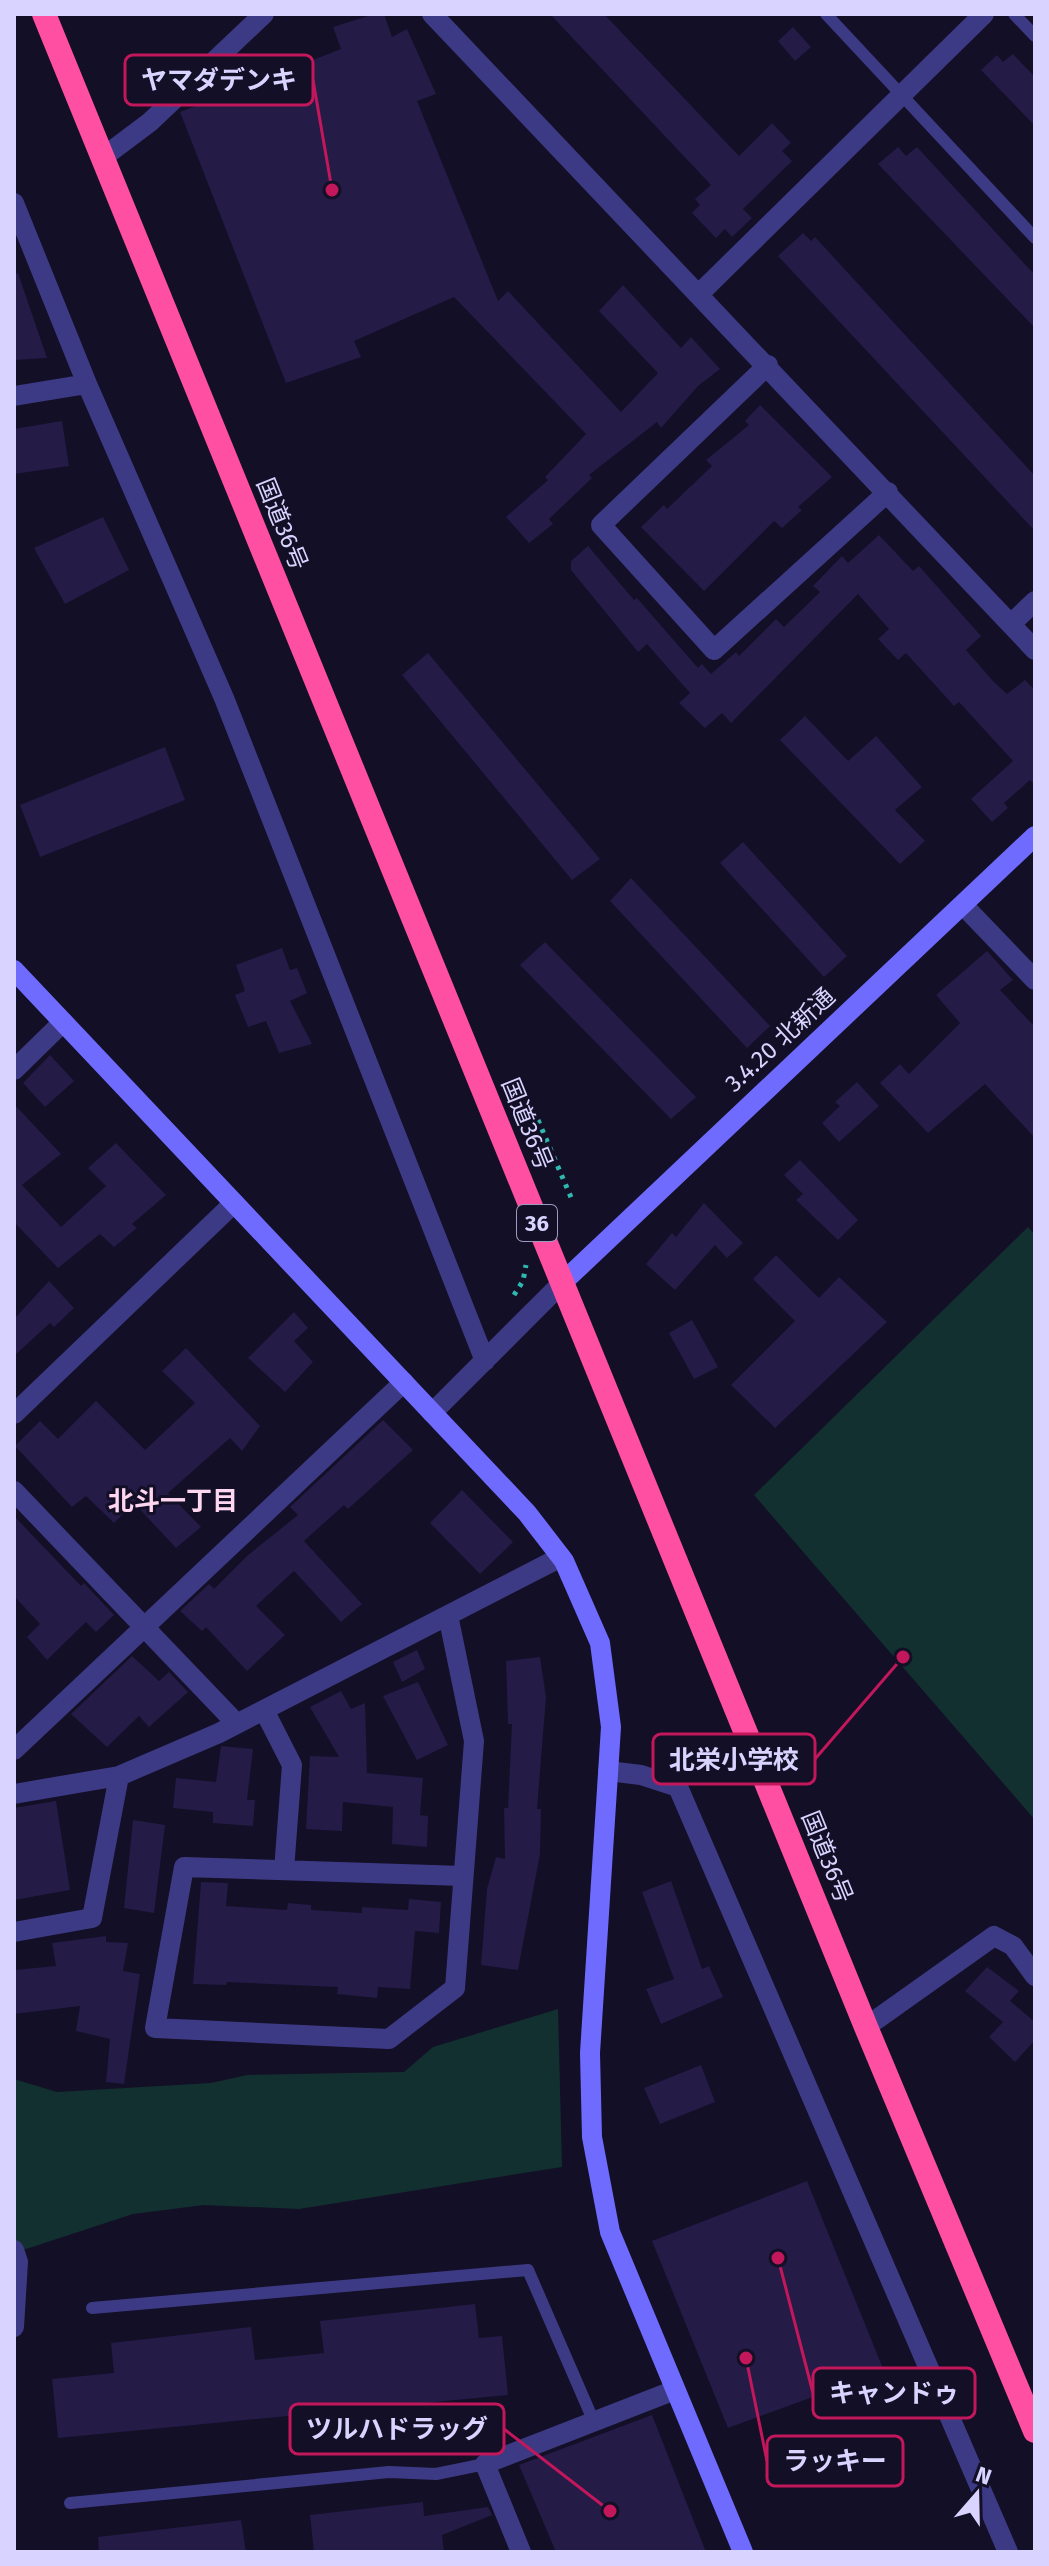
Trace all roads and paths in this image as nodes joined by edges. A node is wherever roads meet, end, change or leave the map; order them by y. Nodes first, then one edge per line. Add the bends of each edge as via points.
1 (44, 14) edge
2 (264, 14) edge
3 (432, 14) edge
4 (826, 14) edge
5 (984, 14) edge
6 (1014, 14) edge
7 (1035, 36) edge
8 (902, 95) junction
9 (102, 158) junction
10 (14, 203) edge
11 (1035, 238) edge
12 (700, 293) junction
13 (768, 365) junction
14 (87, 384) junction
15 (14, 396) edge
16 (888, 492) junction
17 (1035, 601) edge
18 (1012, 623) junction
19 (1035, 650) edge
20 (1035, 836) edge
21 (963, 905) junction
22 (14, 970) edge
23 (1035, 980) edge
24 (63, 1022) junction
25 (14, 1070) edge
26 (538, 1120) dead end
27 (573, 1202) dead end
28 (234, 1203) junction
29 (526, 1261) dead end
30 (562, 1283) junction
31 (526, 1321) junction
32 (485, 1361) junction
33 (404, 1382) junction
34 (432, 1413) junction
35 (14, 1414) edge
36 (14, 1491) edge
37 (561, 1557) junction
38 (448, 1615) junction
39 (143, 1628) junction
40 (264, 1710) junction
41 (237, 1724) junction
42 (14, 1750) edge
43 (608, 1771) junction
44 (119, 1776) junction
45 (14, 1794) edge
46 (284, 1870) junction
47 (463, 1876) junction
48 (14, 1932) edge
49 (1035, 1976) edge
50 (866, 2027) junction
51 (14, 2250) edge
52 (92, 2308) dead end
53 (14, 2327) edge
54 (675, 2390) junction
55 (594, 2422) junction
56 (1035, 2431) edge
57 (485, 2464) junction
58 (70, 2503) dead end
59 (521, 2552) edge
60 (743, 2552) edge
61 (1008, 2552) edge

1 - 9 highway, 国道36号 / 36
2 - 9 street via 150,122
3 - 12 street
4 - 8 lane
5 - 8 street
6 - 7 lane
8 - 11 lane
8 - 12 street
9 - 30 highway, 国道36号 / 36
10 - 14 street
12 - 13 street
13 - 16 street
13 - 16 street via 601,525 714,650
14 - 15 street
14 - 32 street via 224,698
16 - 18 street
17 - 18 street
18 - 19 street
20 - 21 street, 3.4.20 北新通
21 - 23 street
21 - 30 street, 3.4.20 北新通
22 - 24 street
24 - 25 street
24 - 28 street
26 - 27 path
28 - 33 street
28 - 35 street
29 - 31 path via 514,1295
30 - 31 street
30 - 50 highway, 国道36号 / 36
31 - 32 street
32 - 34 street
33 - 34 street
33 - 39 street
34 - 37 street via 527,1513
36 - 39 street
37 - 38 street
37 - 43 street via 600,1643 611,1727
38 - 40 street
38 - 47 street via 474,1741
39 - 41 street
39 - 42 street
40 - 41 street
40 - 46 street via 292,1765
41 - 44 street
43 - 54 street via 590,2053 592,2137 610,2232
43 - 61 street via 678,1787
44 - 45 street
44 - 48 street via 92,1918
46 - 47 street
46 - 47 street via 184,1867 155,2028 389,2039 455,1988
49 - 50 street via 1013,1946 994,1936
50 - 56 highway, 国道36号 / 36
51 - 53 street
52 - 55 lane via 528,2270
54 - 55 street
54 - 60 street
55 - 57 street
57 - 58 lane via 436,2474 389,2472
57 - 59 street

